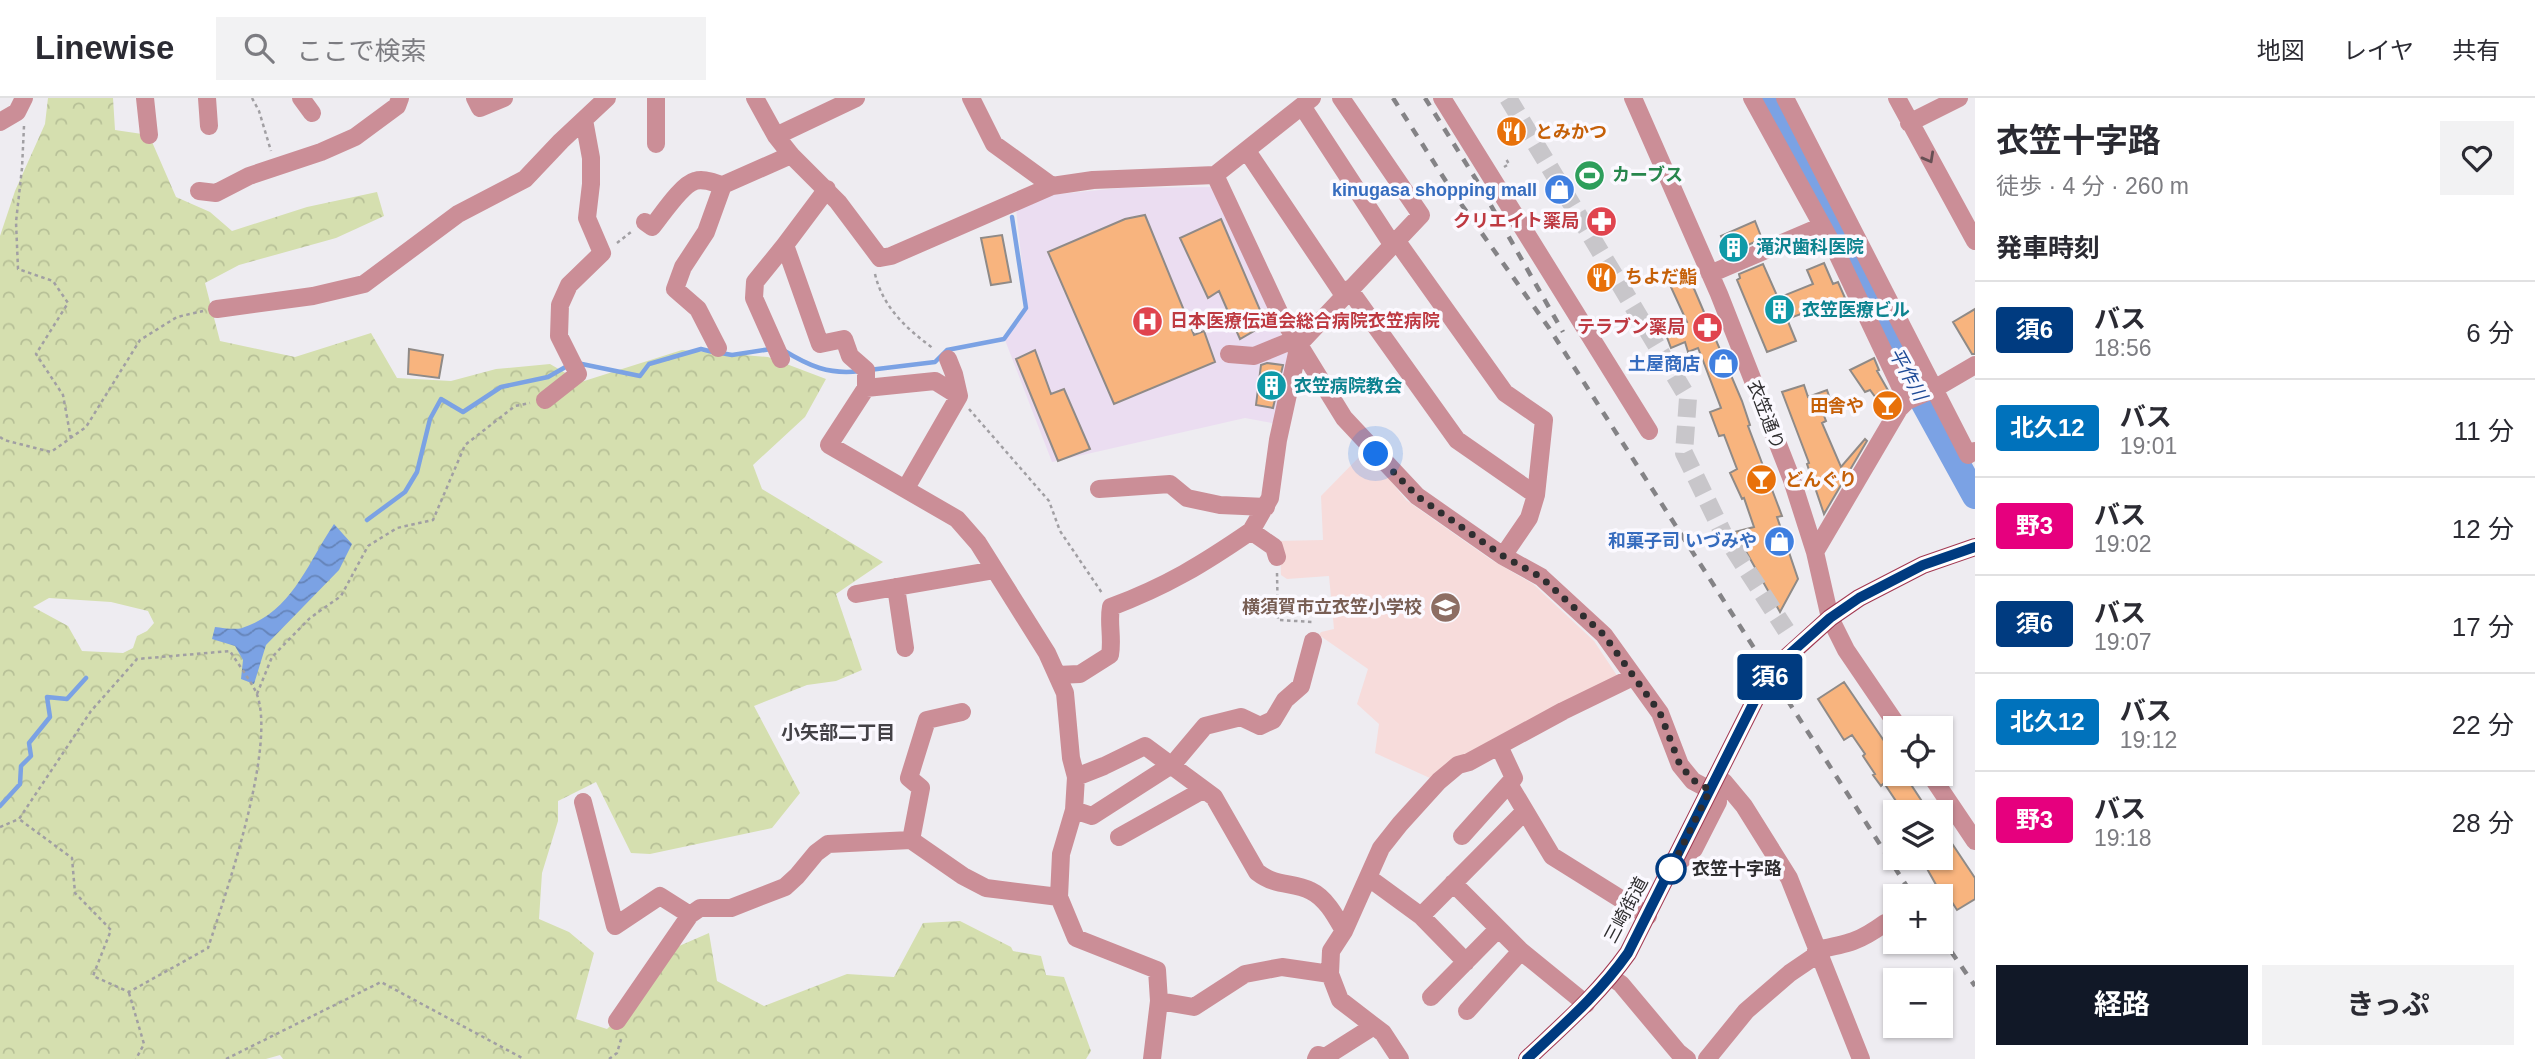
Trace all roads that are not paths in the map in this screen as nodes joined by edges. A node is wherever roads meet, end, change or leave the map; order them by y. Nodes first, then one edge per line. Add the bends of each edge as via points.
1 (145, 98) edge
2 (207, 98) edge
3 (301, 98) edge
4 (400, 98) edge
5 (475, 98) edge
6 (504, 98) edge
7 (607, 98) edge
8 (656, 98) edge
9 (755, 98) edge
10 (856, 98) edge
11 (1341, 98) edge
12 (1442, 98) edge
13 (1633, 98) edge
14 (1752, 98) edge
15 (1786, 98) edge
16 (1897, 98) edge
17 (1959, 98) edge
18 (24, 100) edge
19 (972, 102) edge
20 (1307, 102) edge
21 (826, 105) edge
22 (312, 113) dead end
23 (584, 120) junction
24 (0, 122) edge
25 (1909, 123) junction
26 (209, 126) dead end
27 (149, 135) dead end
28 (776, 136) junction
29 (656, 144) dead end
30 (1247, 151) junction
31 (791, 155) junction
32 (1215, 175) junction
33 (723, 185) junction
34 (1052, 186) junction
35 (827, 189) junction
36 (199, 191) dead end
37 (1969, 215) edge
38 (645, 222) road end
39 (1822, 226) junction
40 (1394, 242) junction
41 (1975, 242) edge
42 (785, 245) junction
43 (1710, 274) junction
44 (1346, 291) junction
45 (217, 309) road end
46 (1299, 344) junction
47 (718, 348) dead end
48 (1229, 354) dead end
49 (781, 359) dead end
50 (948, 359) road end
51 (1975, 365) edge
52 (866, 388) junction
53 (1933, 390) junction
54 (958, 396) junction
55 (545, 400) road end
56 (1908, 401) junction
57 (1649, 431) dead end
58 (1975, 452) edge
59 (905, 488) junction
60 (1099, 489) dead end
61 (1536, 495) junction
62 (1266, 507) junction
63 (1251, 531) junction
64 (1975, 547) edge
65 (1815, 552) junction
66 (1278, 556) road end
67 (1503, 556) junction
68 (995, 570) junction
69 (896, 587) junction
70 (856, 594) dead end
71 (1830, 618) junction
72 (1313, 641) road end
73 (905, 648) dead end
74 (1057, 676) junction
75 (1633, 677) junction
76 (961, 712) dead end
77 (1891, 716) edge
78 (1499, 746) junction
79 (1173, 764) junction
80 (1076, 777) junction
81 (1509, 784) junction
82 (1713, 784) junction
83 (1938, 786) edge
84 (1203, 790) junction
85 (583, 802) dead end
86 (1074, 810) junction
87 (1525, 811) junction
88 (1462, 836) dead end
89 (1119, 837) dead end
90 (911, 840) junction
91 (1975, 841) edge
92 (1369, 878) junction
93 (1453, 883) junction
94 (1059, 897) junction
95 (690, 915) junction
96 (1421, 916) junction
97 (1648, 916) junction
98 (1883, 924) edge
99 (1498, 929) junction
100 (1344, 930) junction
101 (1521, 951) junction
102 (1817, 952) junction
103 (1466, 962) junction
104 (1330, 974) junction
105 (1611, 977) junction
106 (1431, 997) dead end
107 (1159, 1001) junction
108 (1586, 1004) junction
109 (1467, 1011) dead end
110 (617, 1021) dead end
111 (1374, 1026) junction
112 (1152, 1059) edge
113 (1316, 1059) edge
114 (1400, 1059) edge
115 (1527, 1059) edge
116 (1687, 1059) edge
117 (1707, 1059) edge
118 (1861, 1059) edge

1 - 27 street
2 - 26 street
3 - 22 street
4 - 36 street via 397,106 355,137 216,192
5 - 6 street via 480,108
7 - 23 street
8 - 29 street
9 - 28 street
10 - 21 street
11 - 40 street via 1421,215
12 - 57 street
13 - 43 street, 衣笠通り
14 - 39 street
15 - 53 street
16 - 25 street
17 - 25 street
18 - 24 street via 17,112
19 - 34 street via 994,144
20 - 30 street
20 - 40 street
21 - 28 street
23 - 45 street via 526,178 458,214 364,284
23 - 55 street via 591,158 587,218 602,253 569,285 560,305 559,337 578,374
25 -> 37 street
28 - 31 street
30 - 32 street
30 - 44 street
31 - 33 street
31 - 35 street
32 - 34 street
32 - 46 street via 1280,314
33 - 38 street via 692,181 652,227
33 - 47 street via 706,232 675,289 698,309
34 - 35 street via 880,258
35 - 42 street
37 - 41 street
39 - 43 street
39 - 56 street
40 - 44 street
40 - 61 street via 1505,393 1544,420
42 - 49 street via 755,282 754,290
42 - 52 street via 820,344 844,339 850,356 866,370
43 - 65 street, 衣笠通り
44 - 46 street
44 - 61 street via 1457,440
46 - 48 street via 1286,343 1254,356
46 - 62 street
46 - 67 street via 1345,418 1376,454 1417,496
50 - 54 street
51 - 53 street
52 - 54 street via 935,381
52 - 59 street via 829,445
53 - 56 street
53 - 58 street via 1968,455
54 - 59 street
56 - 65 street
59 - 68 street via 957,519
60 - 62 street via 1170,484 1187,498
61 - 67 street via 1529,518
62 - 63 street
63 - 66 street via 1275,547
63 - 74 street via 1185,575 1111,607 1110,655 1080,674
64 - 71 main road, 三崎街道 via 1923,565
65 - 71 street, 衣笠通り
67 - 75 street via 1541,577 1604,635
68 - 69 street
68 - 74 street
69 - 70 street
69 - 73 street
71 - 77 street, 衣笠通り
71 - 82 main road, 三崎街道 via 1778,665
72 - 79 street via 1301,686 1272,720 1260,726 1241,717 1205,726
74 - 80 street via 1065,693
75 - 78 street
75 - 82 street via 1660,713 1680,765 1693,780
76 - 90 street via 927,720 909,778 921,788
78 - 81 street via 1514,778
78 - 92 street via 1458,765 1439,780 1381,848
79 - 80 street via 1145,746
79 - 84 street
79 - 86 street via 1092,816
80 - 86 street
81 - 87 street
81 - 88 street
82 - 97 main road, 三崎街道
82 - 102 street via 1724,782 1783,868
83 - 91 street
84 - 89 street
84 - 100 street via 1214,797 1257,872 1267,880 1312,891 1333,911
85 - 95 street via 615,926 660,896
86 - 94 street via 1061,853
87 - 93 street
87 - 97 street via 1552,856
90 - 94 street via 986,888
90 - 95 street via 828,844 785,887 731,908 700,908
92 - 96 street
92 - 100 street
93 - 96 street
93 - 99 street
94 - 107 street via 1076,939 1157,970
95 - 110 street
96 - 103 street
97 - 105 main road, 三崎街道
98 - 102 street via 1864,938
99 - 101 street
99 - 103 street
100 - 104 street via 1331,951
101 - 108 street
101 - 109 street
102 - 117 street via 1746,1011
102 - 118 street
103 - 106 street
104 - 107 street via 1282,967 1245,974 1194,1007
104 - 111 street via 1340,1000
105 - 108 main road, 三崎街道
105 - 116 street
107 - 112 street
108 - 115 main road, 三崎街道
111 - 113 street via 1325,1058 1318,1055
111 - 114 street

